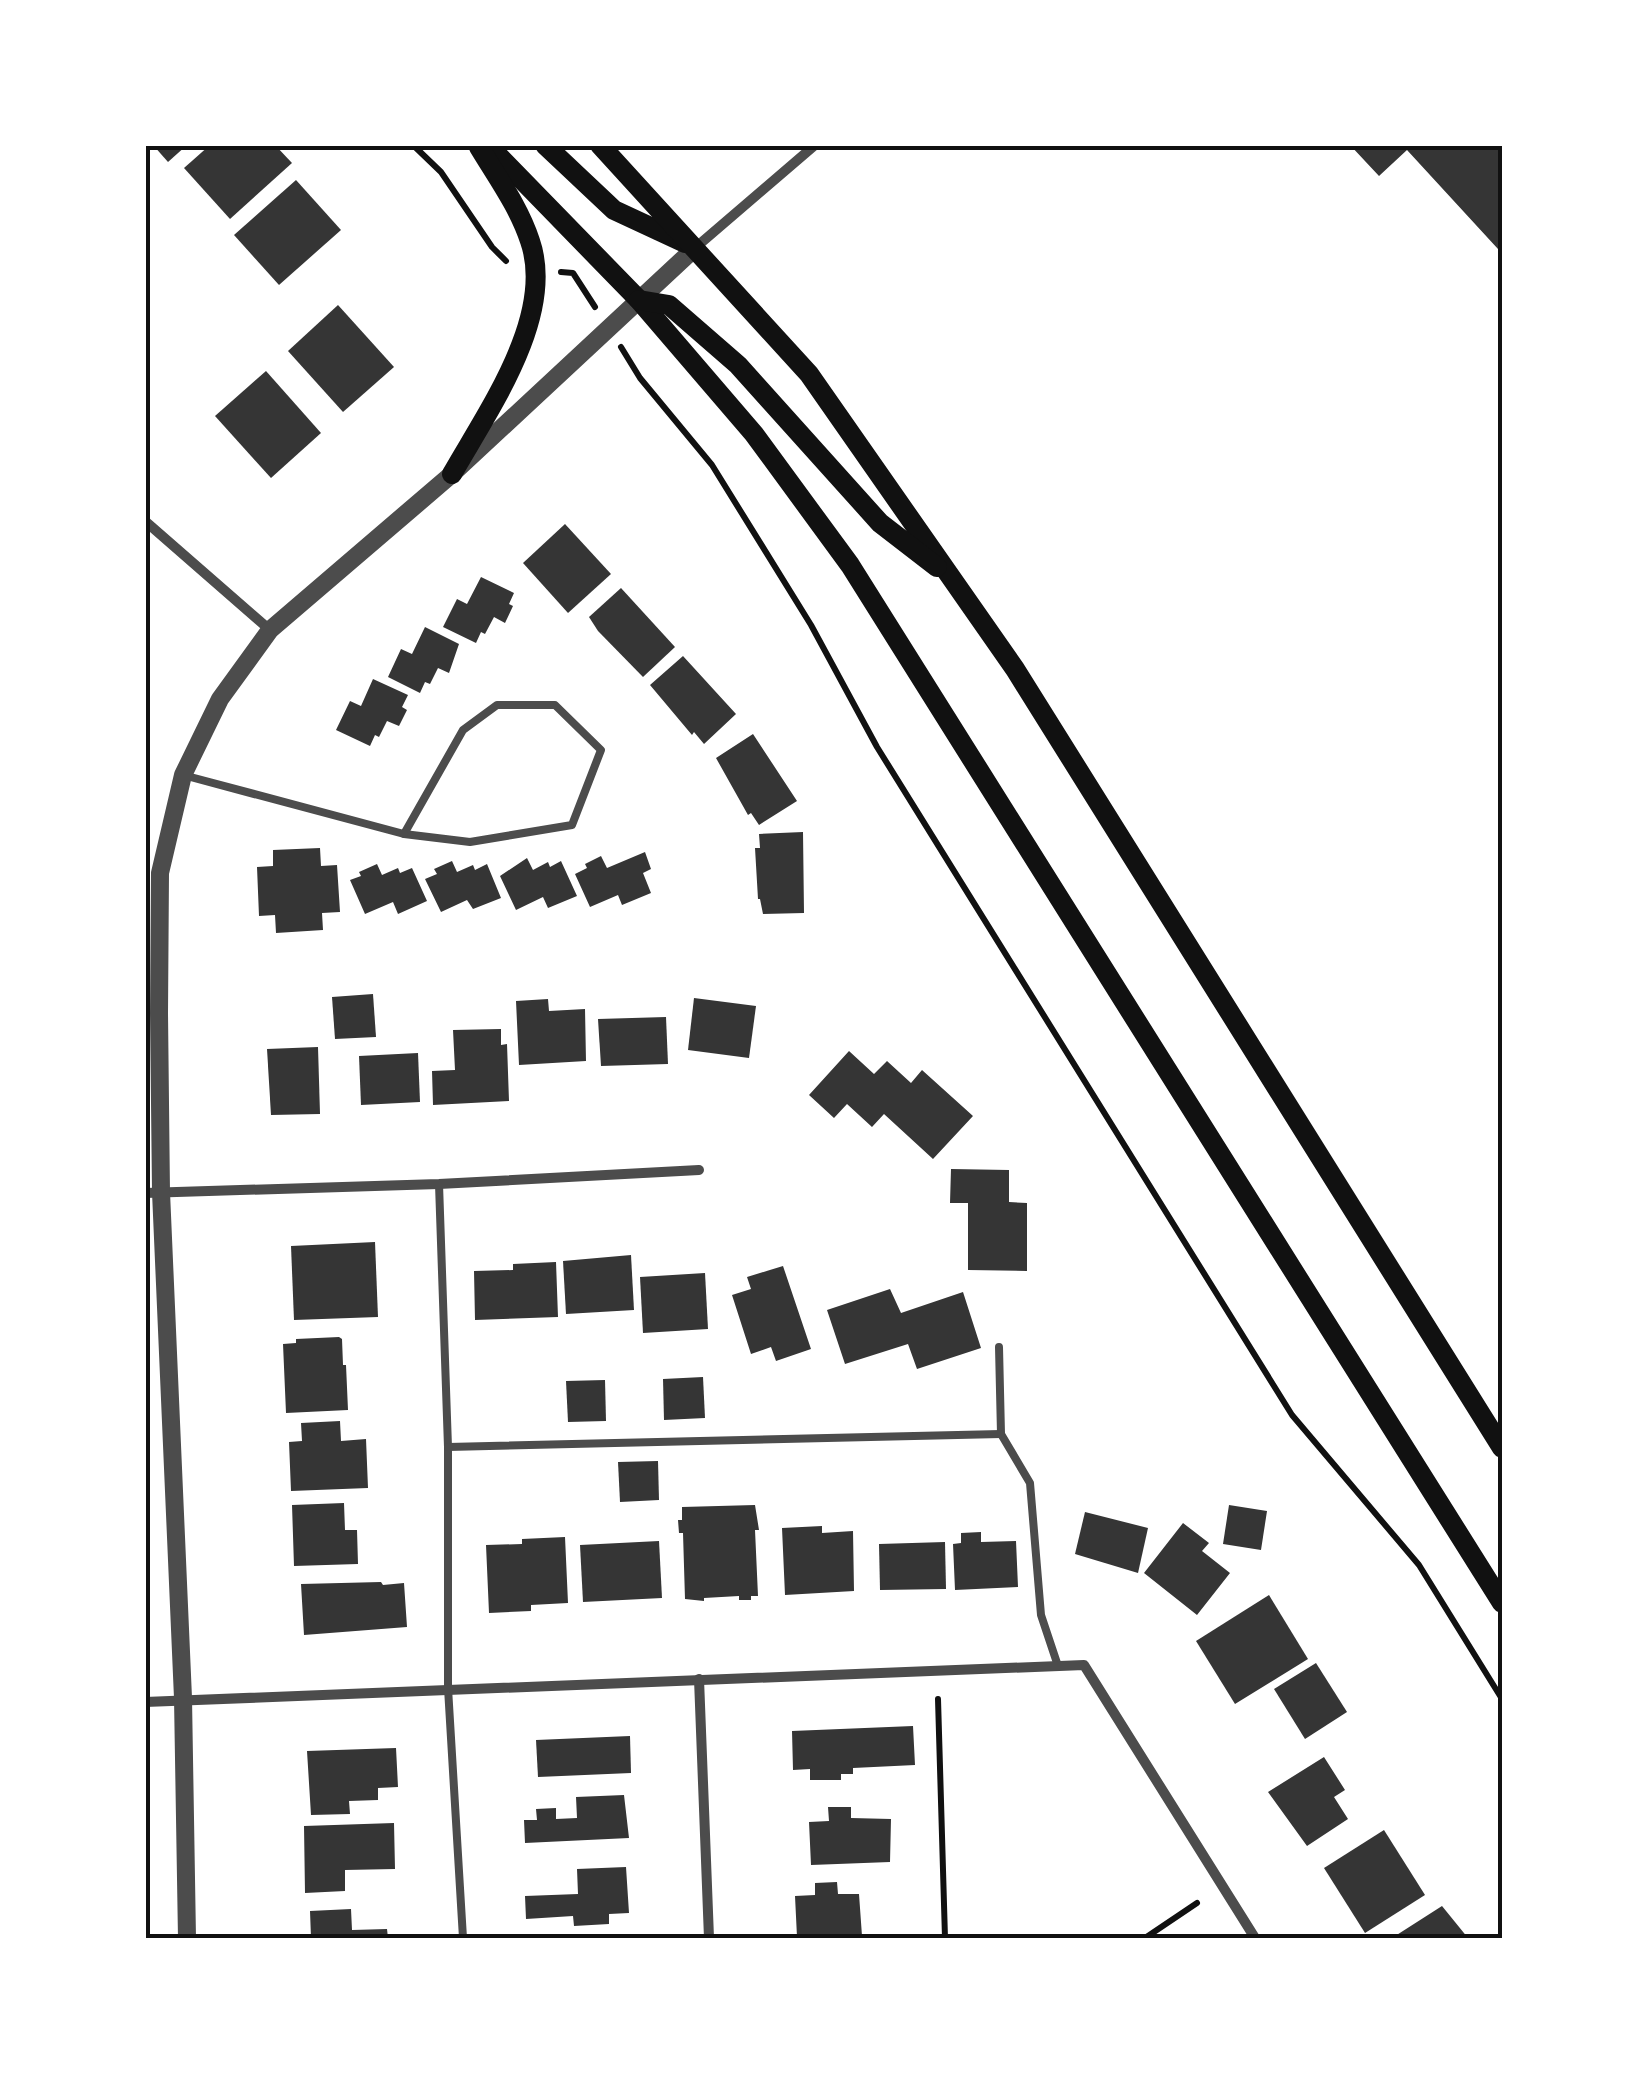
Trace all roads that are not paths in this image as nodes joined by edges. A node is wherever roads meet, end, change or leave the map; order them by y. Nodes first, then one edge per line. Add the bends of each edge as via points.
1 (478, 145) edge
2 (488, 145) edge
3 (545, 145) edge
4 (600, 145) edge
5 (815, 145) edge
6 (695, 248) junction
7 (639, 300) junction
8 (452, 474) junction
9 (145, 521) edge
10 (954, 580) junction
11 (270, 630) junction
12 (183, 774) junction
13 (404, 834) junction
14 (698, 1170) dead end
15 (439, 1184) junction
16 (153, 1192) edge
17 (1000, 1347) dead end
18 (1001, 1434) junction
19 (448, 1447) junction
20 (1502, 1448) edge
21 (1502, 1603) edge
22 (1058, 1666) junction
23 (699, 1679) junction
24 (448, 1688) junction
25 (183, 1698) junction
26 (145, 1702) edge
27 (187, 1938) edge
28 (463, 1938) edge
29 (710, 1938) edge
30 (1255, 1938) edge

1 - 8 main road via 532,244 534,270 529,318 514,364
2 - 7 main road
3 - 6 main road via 614,210
4 - 6 main road
5 - 6 street
6 - 7 street
6 - 10 main road via 809,374
7 - 8 street
7 - 10 main road via 668,305 738,365 880,523
7 - 21 main road via 754,434 850,565
8 - 11 street
9 - 11 street
10 - 20 main road
11 - 12 street via 220,699
12 - 13 lane
12 - 16 street via 160,874
13 - 13 lane via 470,842 572,826 601,750 555,705 496,705 463,730
14 - 15 street
15 - 16 street
15 - 19 lane
16 - 25 street
17 - 18 lane
18 - 19 lane
18 - 22 lane via 1030,1482 1041,1615
19 - 24 lane
22 - 23 street
22 - 30 street via 1084,1665
23 - 24 street
23 - 29 street
24 - 25 street
24 - 28 lane
25 - 26 street
25 - 27 street

